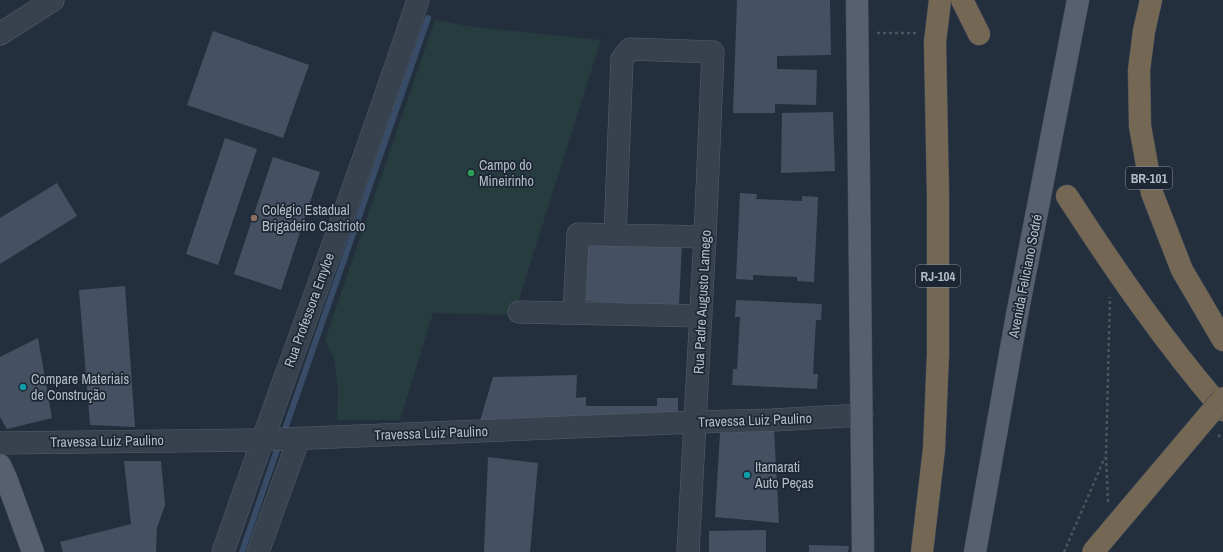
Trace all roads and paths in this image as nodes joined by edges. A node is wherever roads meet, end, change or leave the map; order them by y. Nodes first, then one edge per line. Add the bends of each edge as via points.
1 (54, 0) edge
2 (418, 0) edge
3 (857, 0) edge
4 (940, 0) edge
5 (962, 0) edge
6 (969, 0) edge
7 (1078, 0) edge
8 (1151, 0) edge
9 (0, 34) edge
10 (1067, 196) dead end
11 (615, 235) junction
12 (705, 237) junction
13 (1114, 301) dead end
14 (519, 312) dead end
15 (574, 312) junction
16 (701, 316) junction
17 (1223, 340) edge
18 (1223, 398) edge
19 (1223, 410) edge
20 (862, 415) junction
21 (695, 422) junction
22 (299, 438) junction
23 (262, 440) junction
24 (0, 443) edge
25 (1106, 455) junction
26 (0, 465) edge
27 (1109, 505) dead end
28 (33, 552) edge
29 (223, 552) edge
30 (258, 552) edge
31 (688, 552) edge
32 (863, 552) edge
33 (922, 552) edge
34 (975, 552) edge
35 (1064, 552) edge
36 (1093, 552) edge

1 - 9 street
2 - 23 street, Rua Professora Emylce via 388,92
3 - 20 main road
4 - 33 highway, RJ-104, bridge via 935,42 938,354 934,449
5 - 6 highway via 978,34
7 - 34 main road, Avenida Feliciano Sodré via 1017,315
8 - 17 highway, BR-101 via 1139,70 1140,126 1152,193 1182,270
10 - 19 highway via 1140,304 1199,383
11 - 12 street
11 - 12 street, Rua Padre Augusto Lamego via 622,59 630,49 714,52
11 - 15 street via 578,234
12 - 16 street, Rua Padre Augusto Lamego
13 - 25 path via 1110,295
14 - 15 street
15 - 16 street
16 - 21 street, Rua Padre Augusto Lamego
18 - 36 highway, bridge
20 - 21 street, Travessa Luiz Paulino
20 - 32 main road
21 - 22 street, Travessa Luiz Paulino
21 - 31 street, Rua Padre Augusto Lamego
22 - 23 street, Travessa Luiz Paulino
22 - 30 street
23 - 24 street, Travessa Luiz Paulino
23 - 29 street, Rua Professora Emylce
25 - 27 path
25 - 35 path
26 - 28 main road

